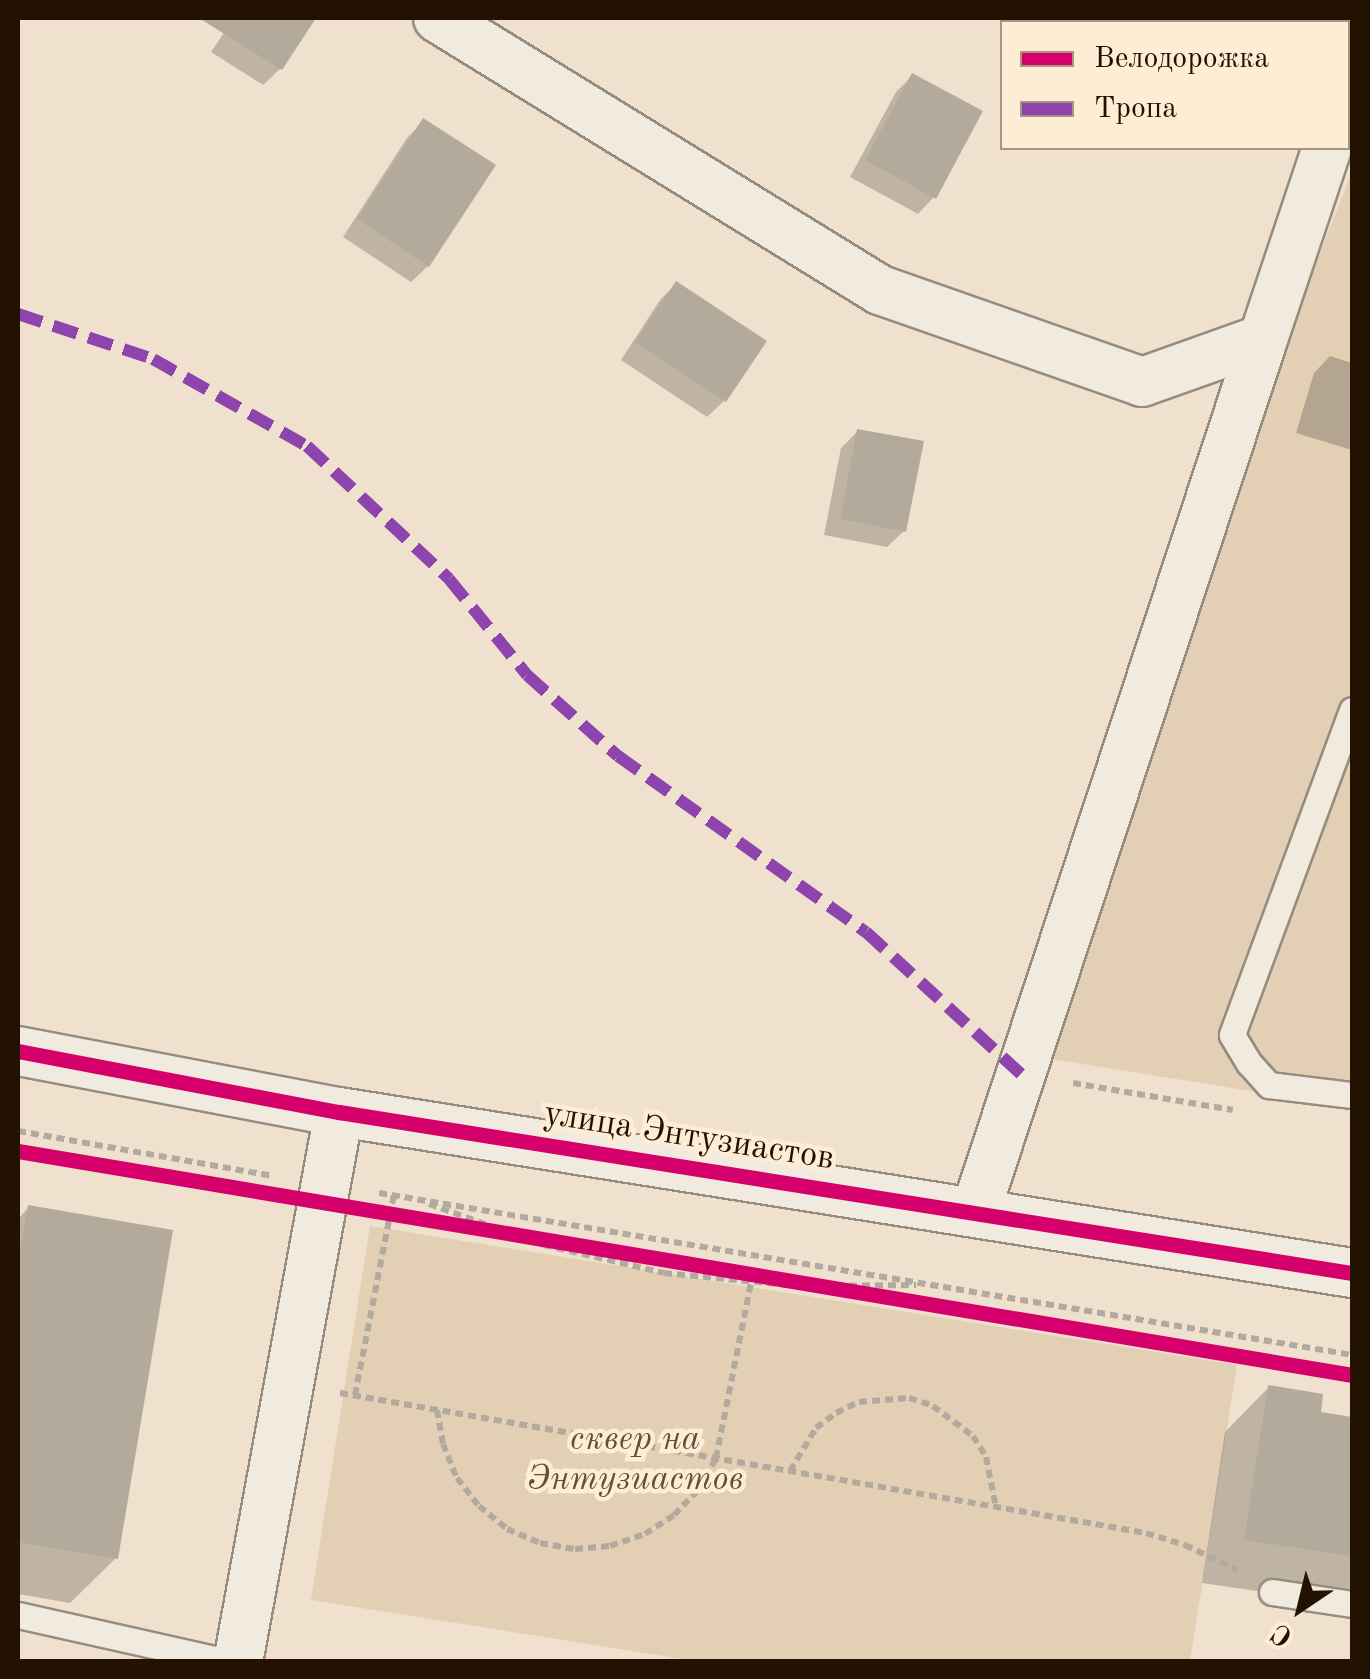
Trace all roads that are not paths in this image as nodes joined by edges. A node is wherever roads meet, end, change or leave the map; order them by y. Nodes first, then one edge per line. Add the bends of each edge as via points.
1 (438, 18) edge
2 (1326, 150) edge
3 (1263, 340) junction
4 (1352, 710) edge
5 (18, 1051) edge
6 (1352, 1095) edge
7 (339, 1112) junction
8 (975, 1213) junction
9 (1352, 1273) edge
10 (1272, 1592) road end
11 (1352, 1604) edge
12 (18, 1615) edge
13 (228, 1662) edge
14 (238, 1662) edge

1 - 3 street via 880,290 1142,382
2 - 3 street
3 - 8 street
4 - 6 lane via 1232,1035 1269,1084
5 - 7 street, улица Энтузиастов
7 - 8 street, улица Энтузиастов
7 - 14 street
8 - 9 street, улица Энтузиастов
10 - 11 lane
12 - 13 lane

